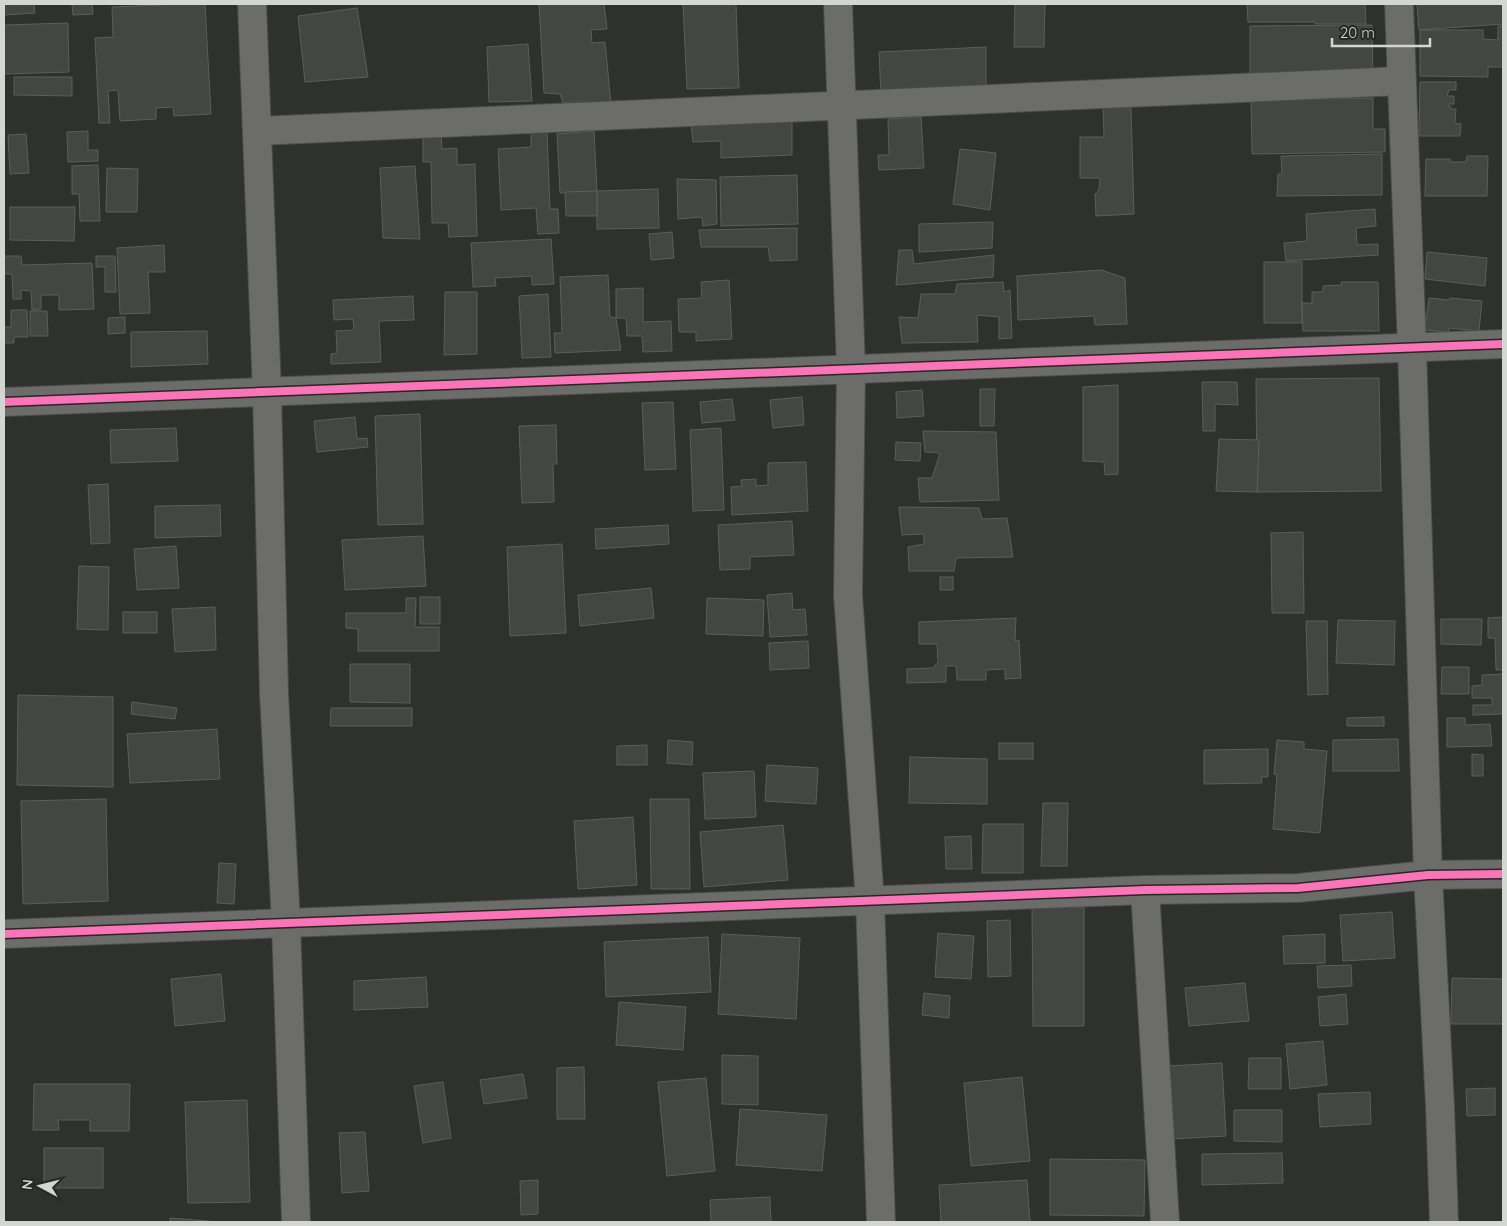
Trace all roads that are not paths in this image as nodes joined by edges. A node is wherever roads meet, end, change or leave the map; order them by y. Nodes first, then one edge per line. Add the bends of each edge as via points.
1 (252, 4) edge
2 (838, 4) edge
3 (1399, 4) edge
4 (1401, 81) junction
5 (841, 106) junction
6 (257, 131) junction
7 (1503, 344) edge
8 (1412, 347) junction
9 (850, 369) junction
10 (266, 392) junction
11 (4, 402) edge
12 (1503, 874) edge
13 (1428, 875) junction
14 (1145, 890) junction
15 (870, 901) junction
16 (286, 923) junction
17 (4, 934) edge
18 (296, 1222) edge
19 (881, 1222) edge
20 (1166, 1222) edge
21 (1444, 1222) edge

1 - 6 street
2 - 5 street
3 - 4 street
4 - 5 street
4 - 8 street
5 - 6 street
5 - 9 street
6 - 10 street
7 - 8 street
8 - 9 street
8 - 13 street
9 - 10 street
9 - 15 street via 848,595
10 - 11 street
10 - 16 street via 274,694
12 - 13 street
13 - 14 street via 1298,888
13 - 21 street
14 - 15 street
14 - 20 street
15 - 16 street
15 - 19 street
16 - 17 street
16 - 18 street

